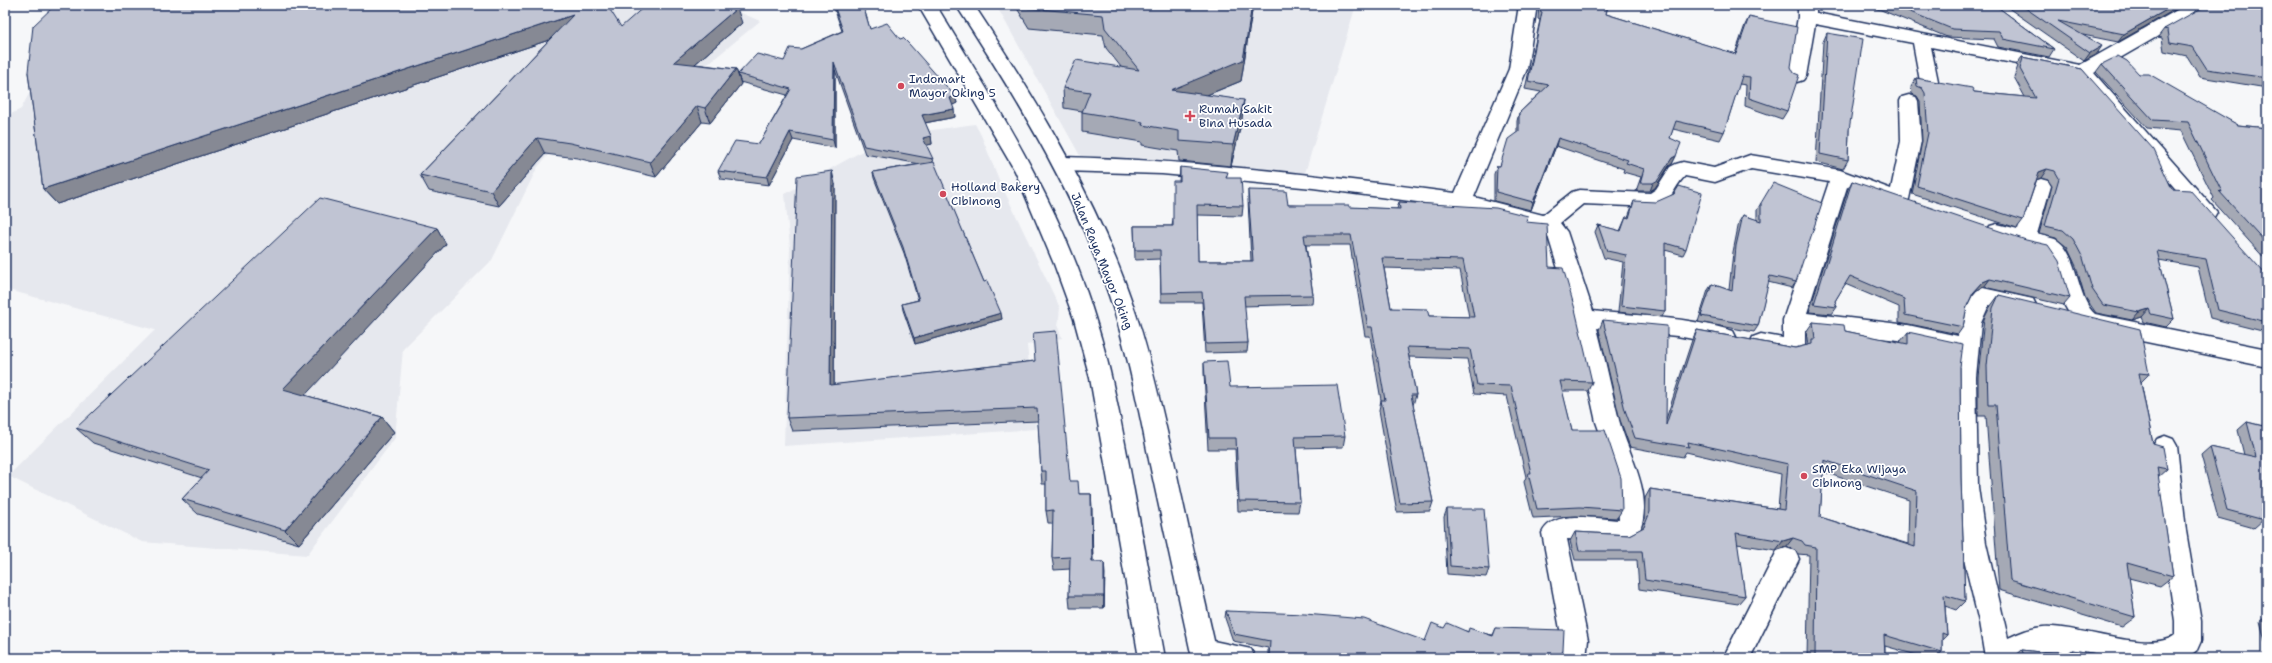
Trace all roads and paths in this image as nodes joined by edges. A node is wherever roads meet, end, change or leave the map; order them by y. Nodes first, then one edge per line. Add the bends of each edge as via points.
1 (927, 5) edge
2 (966, 5) edge
3 (1528, 5) edge
4 (2199, 5) edge
5 (1807, 11) edge
6 (1921, 40) junction
7 (2046, 45) edge
8 (2083, 71) junction
9 (1797, 76) edge
10 (1929, 81) edge
11 (1909, 101) dead end
12 (1062, 164) junction
13 (1840, 177) junction
14 (2042, 186) dead end
15 (1899, 199) junction
16 (1462, 201) junction
17 (1921, 206) edge
18 (1546, 223) junction
19 (1980, 225) edge
20 (2218, 225) edge
21 (2024, 240) junction
22 (1584, 318) junction
23 (1794, 320) junction
24 (2088, 320) junction
25 (1969, 347) junction
26 (2267, 358) edge
27 (2165, 446) dead end
28 (1786, 559) dead end
29 (1205, 654) edge
30 (1152, 658) edge
31 (1242, 658) edge
32 (1573, 658) edge
33 (1736, 658) edge
34 (1998, 658) edge
35 (2003, 658) edge

1 - 30 street via 1003,131 1024,171 1065,264 1085,319 1101,378
2 - 12 street, Jalan Raya Mayor Oking
3 - 16 street via 1518,69
4 - 8 street
5 - 6 street
5 - 9 street
6 - 8 street
6 - 10 street
7 - 8 street
8 - 20 street
11 - 15 street via 1911,141
12 - 16 street via 1135,166 1287,178
12 - 29 street, Jalan Raya Mayor Oking via 1099,246 1124,312 1142,373
13 - 15 street
13 - 18 street via 1750,162 1715,175 1683,170 1676,172 1663,194 1653,200 1579,198
13 - 23 street
14 - 21 street
15 - 17 street
16 - 18 street
18 - 22 street via 1557,232 1561,241
19 - 21 street
21 - 24 street via 2049,245 2056,251 2065,269 2076,306
22 - 23 street via 1677,328 1788,347 1794,346 1796,340
22 - 32 street via 1608,422 1629,481 1631,520 1629,527 1624,531 1561,528 1554,533 1575,640
23 - 25 street via 1908,333
24 - 25 street via 1983,296 1970,323
24 - 26 street
25 - 34 street via 1965,377 1966,487 1973,543
27 - 35 street via 2174,531 2188,621 2188,641 2173,652 2144,654 2051,638 2026,641 2010,650
28 - 33 street
29 - 31 street

